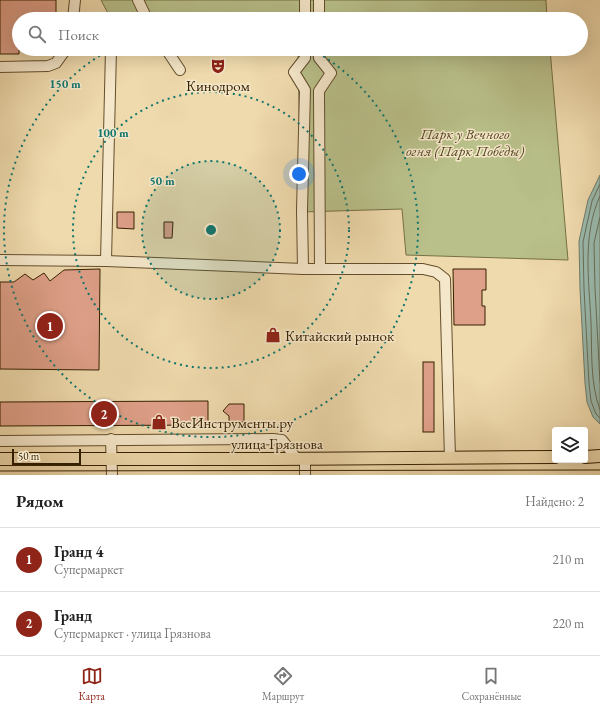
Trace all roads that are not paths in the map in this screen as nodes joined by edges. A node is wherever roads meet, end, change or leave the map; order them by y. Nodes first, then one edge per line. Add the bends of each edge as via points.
1 (75, 0) edge
2 (138, 0) edge
3 (305, 0) edge
4 (319, 0) edge
5 (74, 12) edge
6 (144, 12) edge
7 (305, 12) edge
8 (319, 12) edge
9 (61, 56) edge
10 (111, 56) edge
11 (171, 56) edge
12 (303, 56) edge
13 (320, 56) edge
14 (0, 67) edge
15 (180, 70) dead end
16 (305, 90) junction
17 (319, 91) junction
18 (302, 210) junction
19 (318, 210) junction
20 (0, 260) edge
21 (106, 261) junction
22 (303, 269) junction
23 (320, 269) junction
24 (111, 439) junction
25 (0, 441) edge
26 (588, 456) edge
27 (600, 456) edge
28 (552, 457) edge
29 (0, 458) edge
30 (112, 458) junction
31 (450, 458) junction
32 (301, 459) junction
33 (112, 475) edge
34 (305, 475) edge

1 - 5 street
2 - 6 street
3 - 7 street
4 - 8 street
9 - 14 street via 56,63 48,66
10 - 21 street
11 - 15 street
12 - 16 street via 294,72
13 - 17 street via 331,73
16 - 17 street
16 - 18 street
17 - 19 street
18 - 19 street
18 - 22 street
19 - 23 street
20 - 21 street
21 - 22 street
22 - 23 street
23 - 31 street via 424,269 436,272 445,279
24 - 25 street
24 - 30 street
24 - 32 street via 282,440
26 - 27 main road
28 - 31 main road, улица Грязнова
29 - 30 main road, улица Грязнова
30 - 32 main road, улица Грязнова
30 - 33 street
31 - 32 main road, улица Грязнова
32 - 34 street

